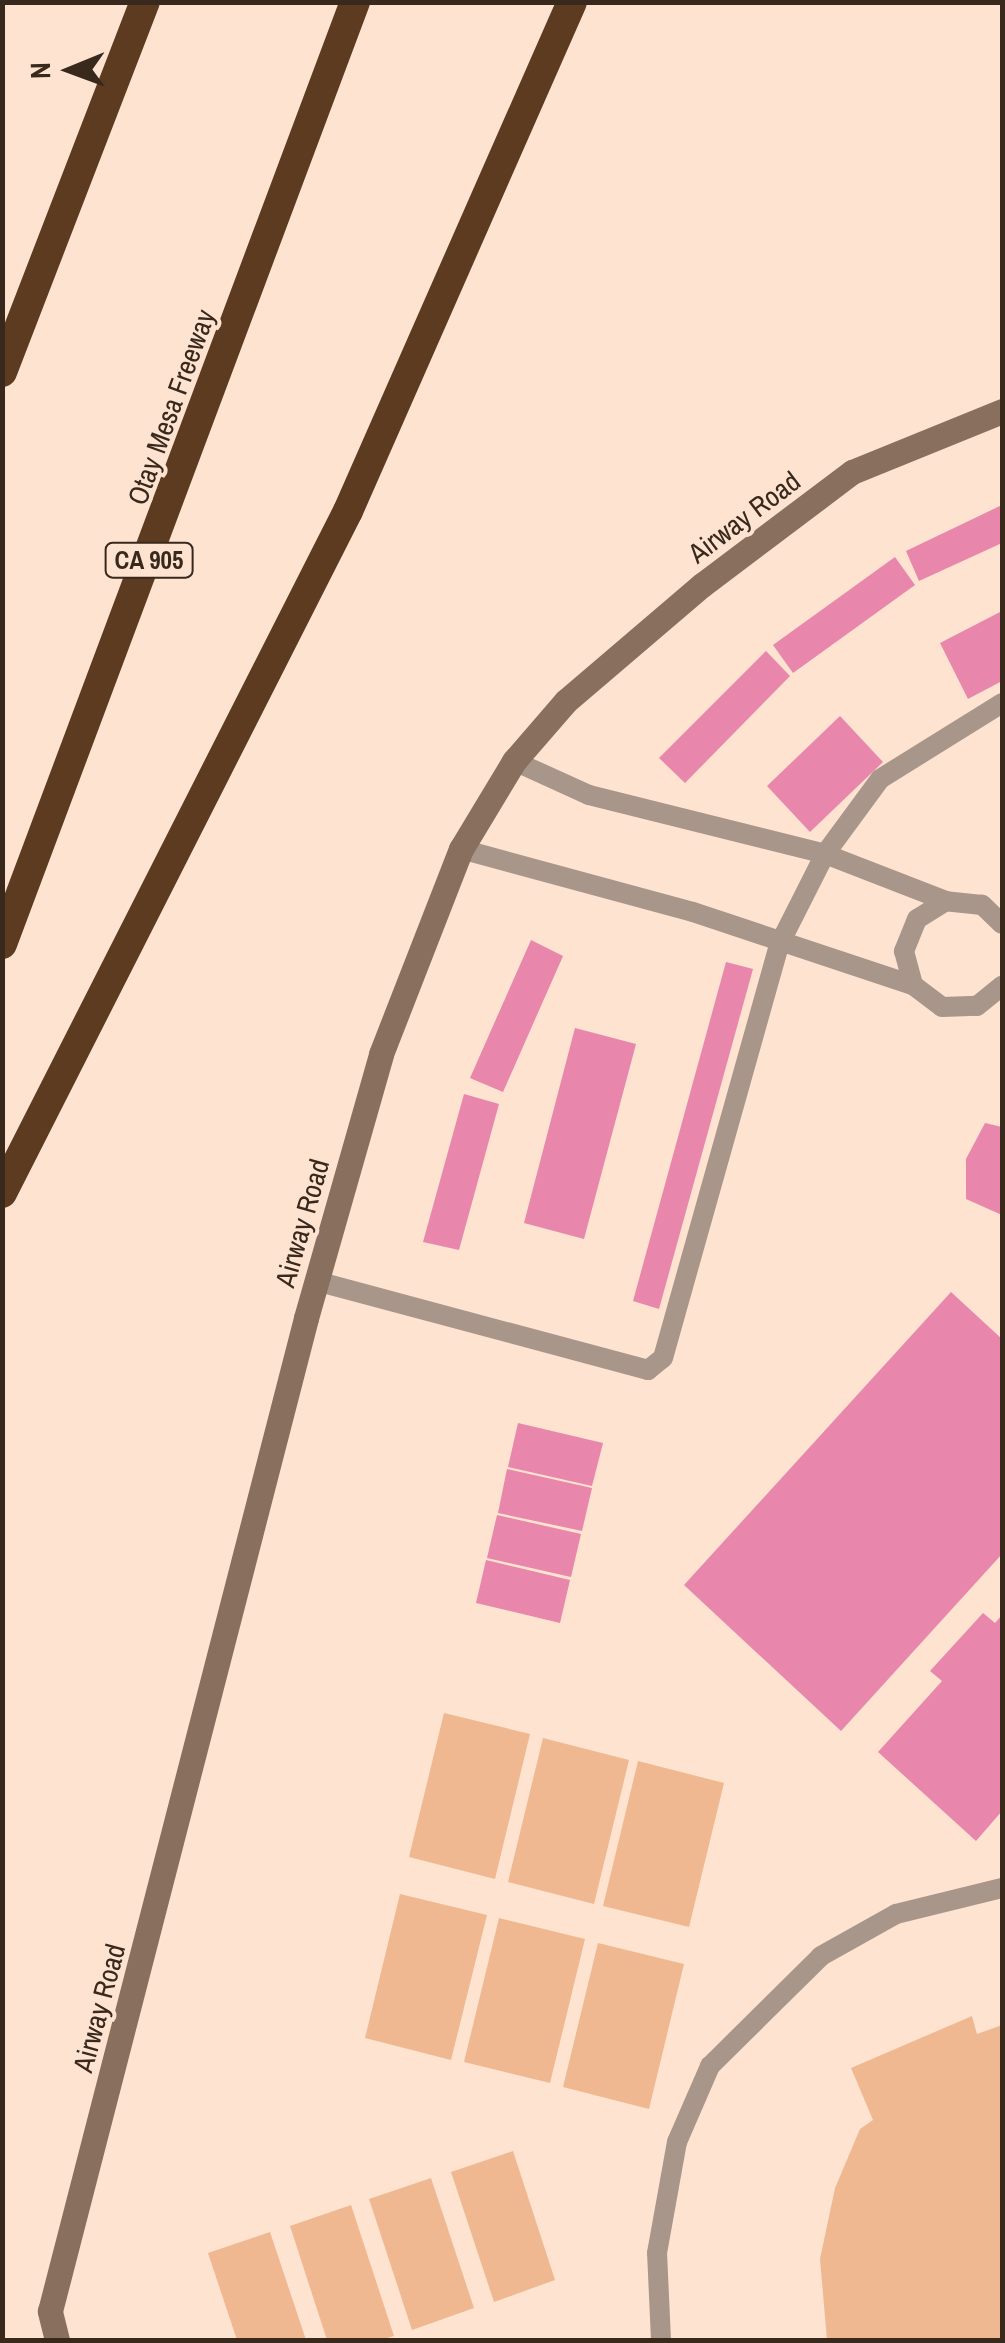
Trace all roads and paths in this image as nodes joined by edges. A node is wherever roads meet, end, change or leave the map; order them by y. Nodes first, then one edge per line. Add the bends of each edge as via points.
1 (146, 2) edge
2 (355, 2) edge
3 (572, 2) edge
4 (2, 372) edge
5 (1002, 411) edge
6 (1002, 702) edge
7 (514, 761) junction
8 (461, 849) junction
9 (825, 854) junction
10 (946, 901) junction
11 (1002, 924) edge
12 (2, 944) edge
13 (778, 945) junction
14 (912, 985) junction
15 (1002, 986) edge
16 (2, 1192) edge
17 (316, 1281) junction
18 (1002, 1888) edge
19 (57, 2340) edge
20 (662, 2340) edge

1 - 4 highway
2 - 12 highway, Otay Mesa Freeway / CA 905
3 - 16 highway via 348,511
5 - 7 main road, Airway Road via 852,472 566,700
6 - 9 lane via 880,779
7 - 8 main road, Airway Road
7 - 9 lane via 589,796
8 - 13 lane via 694,912
8 - 17 main road, Airway Road via 381,1054
9 - 10 lane
9 - 13 lane
10 - 11 lane via 982,905
10 - 14 lane via 908,934
13 - 14 lane
13 - 17 lane via 663,1358 648,1370
14 - 15 lane via 925,998 959,1009
17 - 19 main road, Airway Road via 50,2311
18 - 20 lane via 896,1914 821,1956 710,2066 676,2142 657,2253

